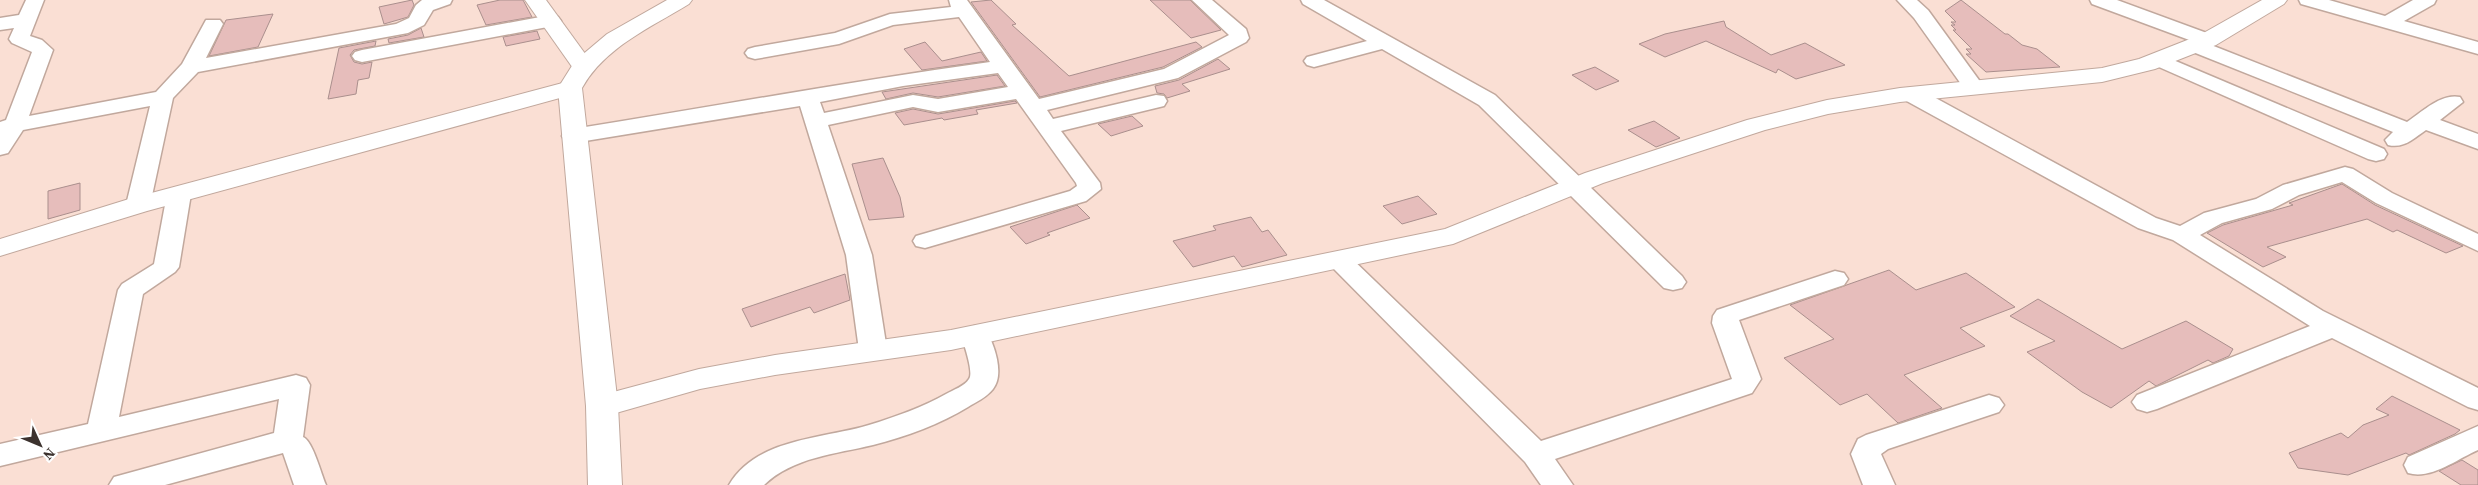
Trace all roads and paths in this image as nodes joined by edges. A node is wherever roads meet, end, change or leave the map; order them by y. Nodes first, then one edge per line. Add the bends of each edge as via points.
1 (35, 0) edge
2 (442, 0) edge
3 (535, 0) edge
4 (682, 0) edge
5 (1201, 0) edge
6 (1310, 0) edge
7 (1906, 0) edge
8 (2099, 0) edge
9 (2277, 0) edge
10 (2308, 0) edge
11 (2426, 0) edge
12 (961, 3) edge
13 (27, 20) junction
14 (551, 21) junction
15 (2388, 22) junction
16 (0, 24) edge
17 (213, 24) dead end
18 (9, 41) edge
19 (1385, 42) junction
20 (2202, 43) junction
21 (2478, 48) edge
22 (755, 53) dead end
23 (362, 56) dead end
24 (2159, 60) junction
25 (1314, 62) dead end
26 (1004, 66) junction
27 (190, 67) junction
28 (576, 77) junction
29 (1973, 87) junction
30 (1911, 94) junction
31 (163, 97) junction
32 (1028, 99) junction
33 (1156, 101) dead end
34 (2452, 102) dead end
35 (812, 110) junction
36 (8, 126) edge
37 (2417, 126) junction
38 (1049, 127) junction
39 (573, 136) junction
40 (2478, 142) edge
41 (0, 148) edge
42 (2376, 154) junction
43 (2345, 174) junction
44 (1574, 187) junction
45 (179, 194) junction
46 (138, 205) junction
47 (2182, 235) junction
48 (925, 241) dead end
49 (2478, 244) edge
50 (0, 248) edge
51 (1339, 260) junction
52 (1835, 279) dead end
53 (1673, 282) dead end
54 (2333, 327) junction
55 (975, 335) junction
56 (873, 350) junction
57 (2478, 400) edge
58 (2147, 402) dead end
59 (1989, 405) dead end
60 (602, 406) junction
61 (101, 432) junction
62 (2478, 437) edge
63 (287, 442) junction
64 (0, 454) edge
65 (1536, 454) junction
66 (2419, 465) dead end
67 (125, 485) edge
68 (310, 485) edge
69 (605, 485) edge
70 (745, 485) edge
71 (1557, 485) edge
72 (1879, 485) edge

1 - 13 street
2 - 27 street via 426,4 417,21 401,29
3 - 14 street
4 - 28 street via 615,39
5 - 32 street via 1239,33 1239,38 1171,74
6 - 19 street
7 - 29 street via 1922,14
8 - 20 street
9 - 20 street
10 - 15 street
11 - 15 street
12 - 22 street via 890,20 839,38
12 - 26 street
13 - 16 street
13 - 18 street
14 - 23 street
14 - 28 street
15 - 21 street
17 - 27 street
18 - 36 street via 35,44 43,50
19 - 25 street
19 - 44 street via 1487,100
20 - 24 street
20 - 37 street
24 - 29 street via 2102,75
24 - 42 street
26 - 32 street
26 - 35 street via 896,81
27 - 31 street
28 - 39 street
28 - 45 street
29 - 30 street
30 - 44 street via 1827,107 1756,125
30 - 47 street via 2147,223
31 - 36 street
31 - 46 street
32 - 35 street via 938,106 919,101
32 - 38 street
33 - 38 street
34 - 37 street
35 - 39 street
35 - 56 street via 859,255
36 - 41 street
37 - 40 street
37 - 42 street
38 - 48 street via 1088,183 1089,189 1085,193
39 - 60 street
42 - 43 street
43 - 47 street via 2291,190 2264,204 2213,218
43 - 49 street via 2384,198
44 - 51 street via 1453,236
44 - 53 street
45 - 46 street
45 - 61 street via 166,267 131,290
46 - 50 street
47 - 54 street
51 - 55 street
51 - 65 street
52 - 65 street via 1726,316 1747,379 1742,386
54 - 57 street
54 - 58 street
55 - 56 street
55 - 70 street via 984,373 982,384 973,391 944,408 874,434 797,452 764,467
56 - 60 street via 700,379
59 - 72 street via 1869,447 1866,454
60 - 69 street
61 - 63 street via 296,385
61 - 64 street
62 - 66 street
63 - 67 street via 276,442
63 - 68 street via 296,446
65 - 71 street

